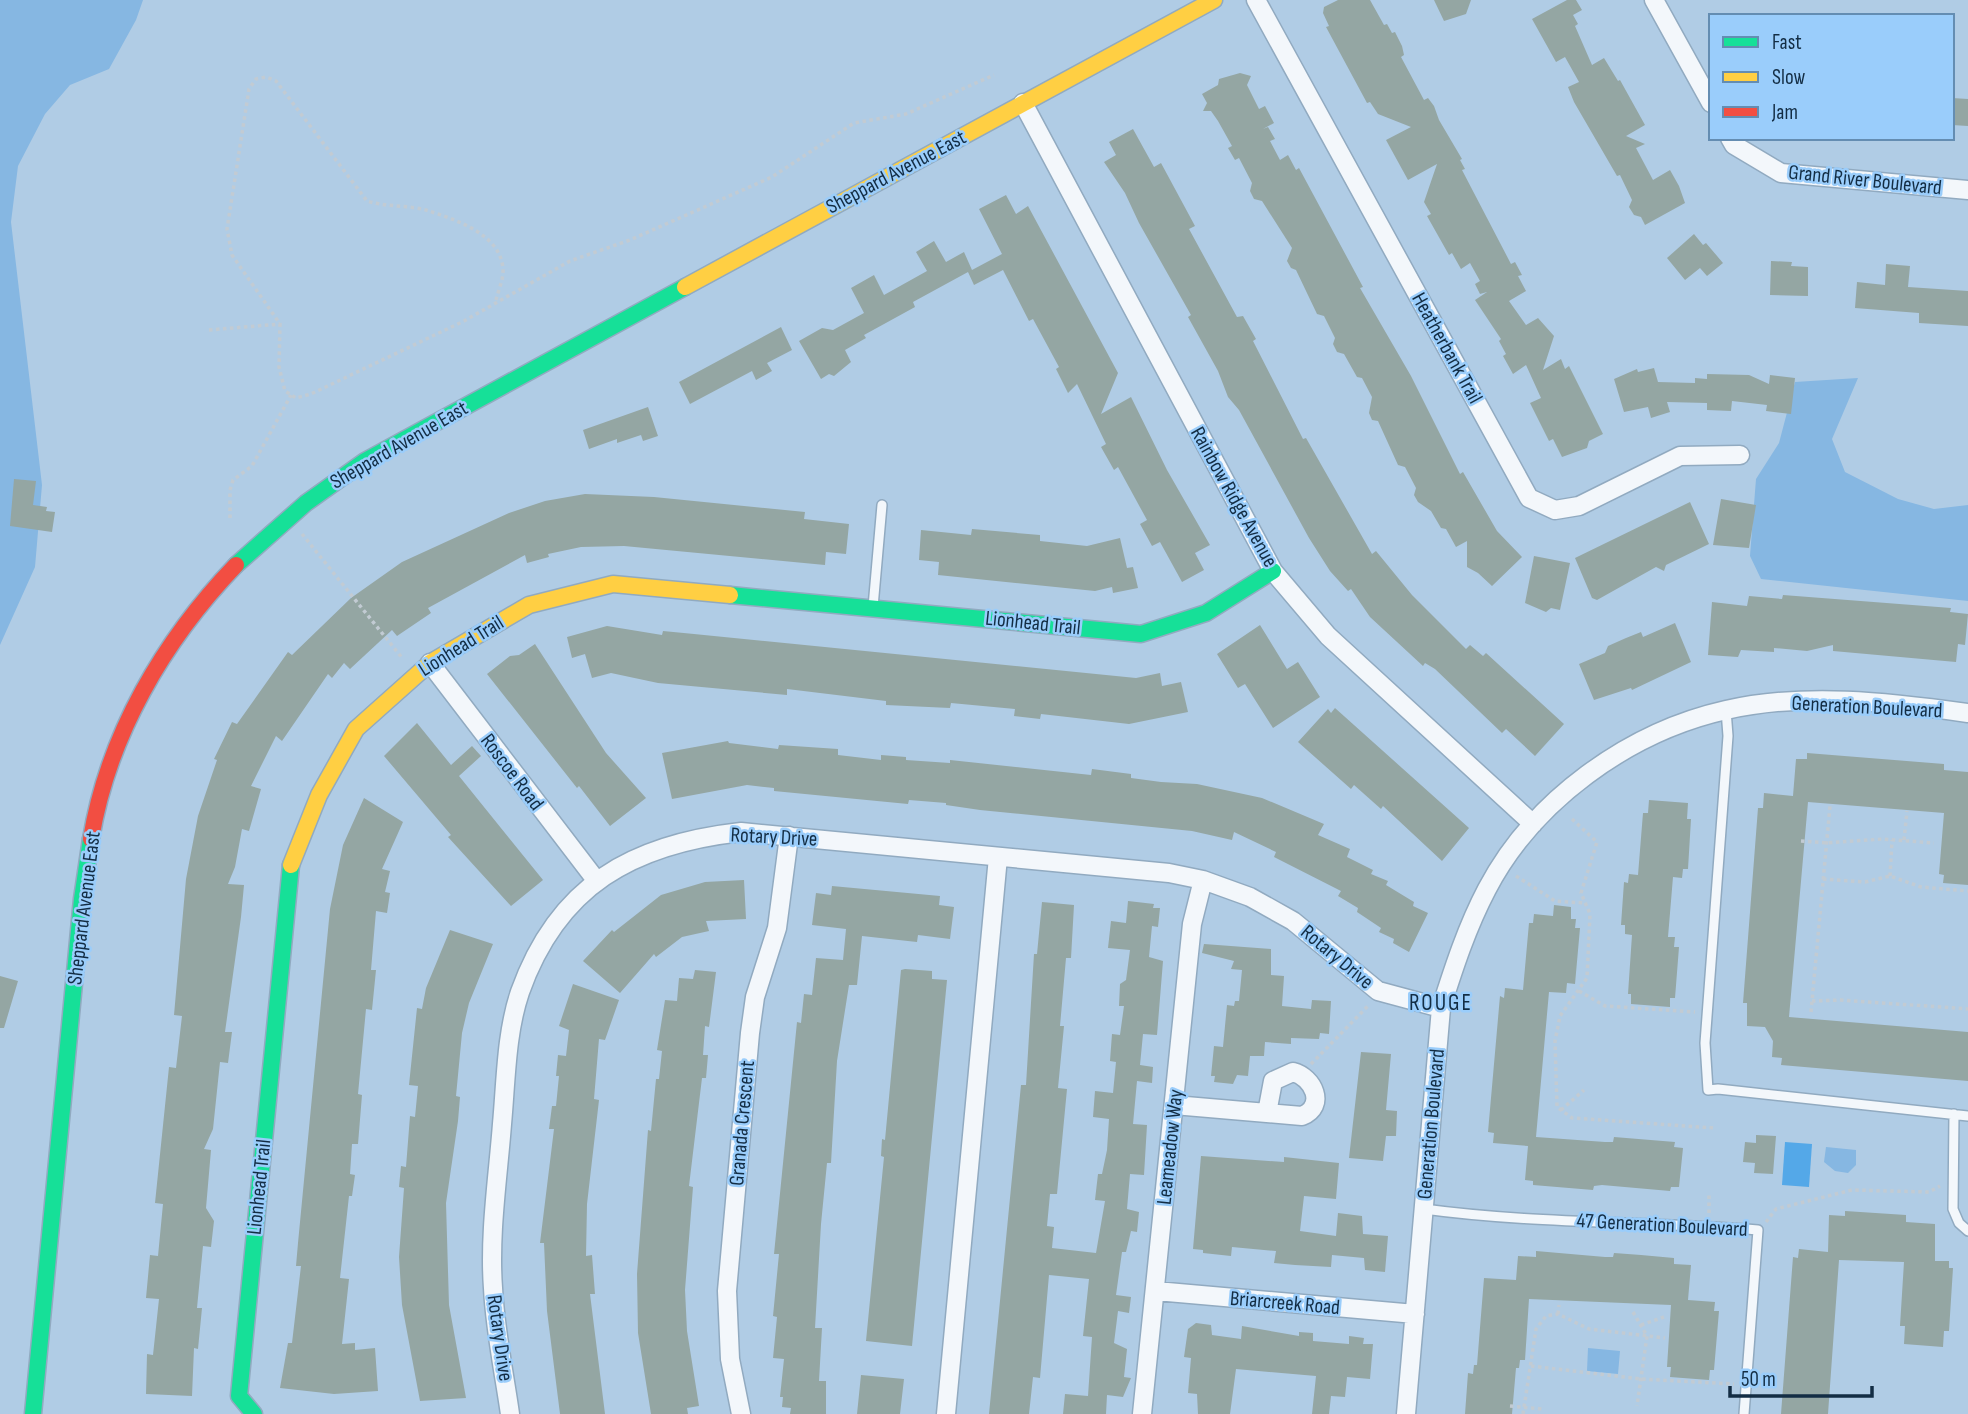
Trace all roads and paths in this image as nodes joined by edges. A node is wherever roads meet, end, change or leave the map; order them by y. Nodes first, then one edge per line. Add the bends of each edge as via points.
1 (1214, 0) edge
2 (1256, 0) edge
3 (1654, 0) edge
4 (994, 75) dead end
5 (1709, 99) edge
6 (1023, 103) junction
7 (1731, 140) edge
8 (1968, 190) edge
9 (496, 300) junction
10 (280, 324) junction
11 (209, 330) dead end
12 (291, 395) junction
13 (1740, 455) dead end
14 (882, 505) dead end
15 (287, 517) junction
16 (230, 518) dead end
17 (1273, 571) junction
18 (873, 607) junction
19 (423, 668) junction
20 (1726, 710) junction
21 (1968, 712) edge
22 (1830, 806) dead end
23 (1907, 811) dead end
24 (1572, 819) dead end
25 (1533, 824) junction
26 (789, 836) junction
27 (1892, 839) junction
28 (1801, 841) dead end
29 (1904, 841) junction
30 (1826, 843) junction
31 (1934, 843) dead end
32 (998, 857) junction
33 (1501, 866) junction
34 (1890, 876) junction
35 (1824, 879) junction
36 (596, 880) junction
37 (1203, 880) junction
38 (1968, 891) edge
39 (1584, 903) junction
40 (1378, 991) junction
41 (1579, 991) junction
42 (1812, 1001) junction
43 (1441, 1008) junction
44 (1968, 1009) edge
45 (1707, 1012) junction
46 (1811, 1012) dead end
47 (1300, 1074) junction
48 (1584, 1090) dead end
49 (1174, 1105) junction
50 (1561, 1110) junction
51 (1267, 1113) junction
52 (1954, 1114) junction
53 (1968, 1115) edge
54 (1715, 1128) dead end
55 (1953, 1179) junction
56 (1709, 1195) dead end
57 (1423, 1209) junction
58 (1709, 1213) dead end
59 (1758, 1230) junction
60 (1968, 1231) edge
61 (1156, 1291) junction
62 (1559, 1305) dead end
63 (1633, 1311) dead end
64 (1415, 1314) junction
65 (1558, 1314) junction
66 (1664, 1317) dead end
67 (1641, 1325) junction
68 (1647, 1336) junction
69 (1665, 1338) dead end
70 (1531, 1366) junction
71 (1641, 1380) junction
72 (1734, 1384) dead end
73 (1510, 1406) dead end
74 (1637, 1406) dead end
75 (1524, 1407) junction
76 (1542, 1409) dead end
77 (33, 1414) edge
78 (254, 1414) edge
79 (510, 1414) edge
80 (741, 1414) edge
81 (946, 1414) edge
82 (1142, 1414) edge
83 (1406, 1414) edge
84 (1523, 1414) edge
85 (1744, 1414) edge

1 - 6 main road, Sheppard Avenue East
2 - 13 street, Heatherbank Trail via 1530,498 1555,510 1579,506 1680,456
3 - 5 street
4 - 9 path via 906,114 854,123 772,177 630,240 570,261
6 - 15 main road, Sheppard Avenue East via 365,461
6 - 17 street, Rainbow Ridge Avenue
7 - 8 street, Grand River Boulevard via 1781,173
9 - 10 path via 503,273 499,254 486,236 424,210 367,201 276,81 266,77 256,79 249,89 227,229 232,255
9 - 12 path via 454,326 311,394
10 - 11 path
10 - 12 path via 279,367 285,391
12 - 16 path via 252,466 233,480
14 - 18 lane
15 - 19 path
15 - 77 main road, Sheppard Avenue East via 219,579 184,623 131,711 103,787 85,876
17 - 18 main road, Lionhead Trail via 1206,613 1141,634
17 - 25 street, Rainbow Ridge Avenue via 1328,636
18 - 19 main road, Lionhead Trail via 613,584 529,605
19 - 36 street, Roscoe Road
19 - 78 main road, Lionhead Trail via 356,729 319,795 291,865 239,1396
20 - 21 street, Generation Boulevard via 1825,701
20 - 25 street, Generation Boulevard via 1632,746 1584,778
20 - 45 lane via 1728,736
22 - 30 path
23 - 29 path
24 - 39 path via 1597,842 1583,880
25 - 33 street, Generation Boulevard
26 - 32 street, Rotary Drive
26 - 36 street, Rotary Drive via 741,832 694,837 645,853
26 - 80 street, Granada Crescent via 777,928 755,997 750,1033 727,1291 730,1359
27 - 29 path
27 - 30 path
27 - 34 path
28 - 30 path
29 - 31 path
30 - 35 path
32 - 37 street, Rotary Drive
32 - 81 street
33 - 39 path via 1555,901
33 - 43 street, Generation Boulevard via 1460,948
34 - 35 path via 1865,882
34 - 38 path via 1921,887
35 - 42 path
36 - 79 street, Rotary Drive via 542,945 520,993 509,1043 492,1287
37 - 40 street, Rotary Drive via 1250,897 1293,921
37 - 49 street, Leameadow Way via 1192,923
39 - 41 path via 1590,915 1589,949 1587,978
40 - 43 street, Rotary Drive
40 - 47 path via 1365,1010
41 - 45 path via 1605,1006
41 - 50 path via 1560,1016 1555,1041 1555,1091
42 - 44 path
42 - 46 path
43 - 57 street, Generation Boulevard
45 - 52 lane via 1708,1090
47 - 51 street via 1285,1073 1273,1082
47 - 51 street via 1315,1091 1308,1114 1287,1117
48 - 50 path
49 - 51 street
49 - 61 street, Leameadow Way
50 - 54 path via 1572,1118
52 - 53 lane
52 - 55 lane
55 - 59 path via 1928,1192 1852,1190 1776,1209
55 - 60 lane via 1953,1212
56 - 58 path
57 - 59 lane, 47 Generation Boulevard
57 - 64 street, Generation Boulevard
59 - 85 lane, 47 Generation Boulevard
61 - 64 street, Briarcreek Road
61 - 82 street, Leameadow Way
62 - 65 path
63 - 67 path
64 - 83 street, Generation Boulevard
65 - 68 path via 1589,1329
65 - 70 path via 1546,1316 1536,1329
66 - 67 path
67 - 68 path
68 - 69 path
68 - 71 path
70 - 71 path
70 - 75 path
71 - 72 path
71 - 74 path
73 - 75 path
75 - 76 path
75 - 84 path

